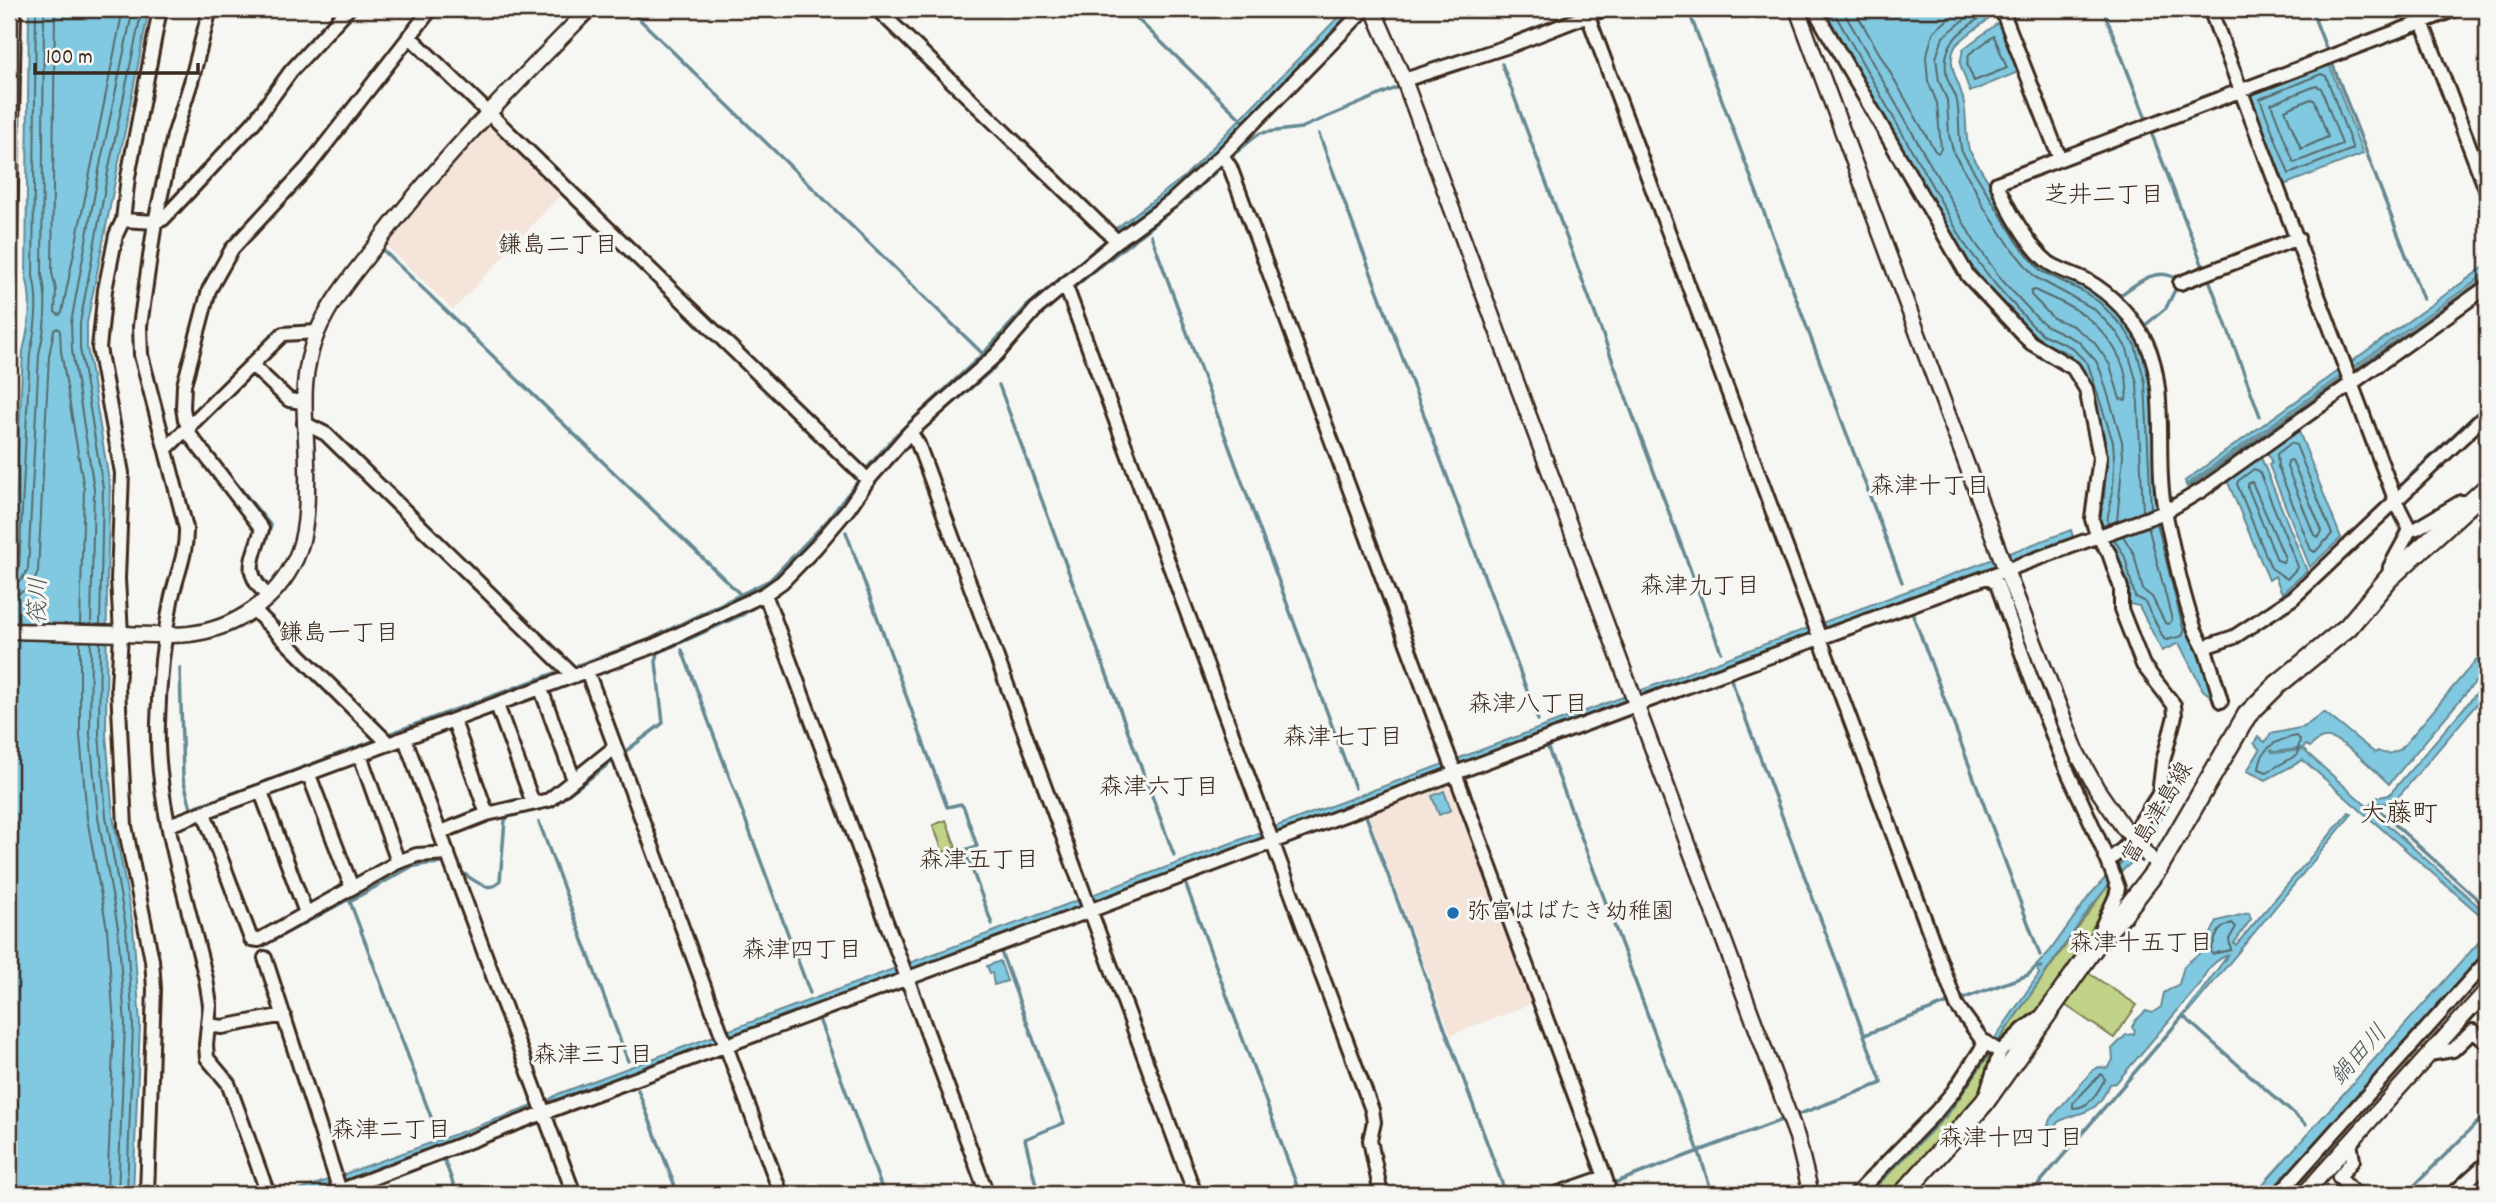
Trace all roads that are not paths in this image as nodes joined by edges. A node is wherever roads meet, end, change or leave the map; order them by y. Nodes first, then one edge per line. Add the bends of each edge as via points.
1 (14, 9) edge
2 (160, 9) edge
3 (210, 9) edge
4 (348, 9) edge
5 (430, 9) edge
6 (589, 9) edge
7 (877, 9) edge
8 (1365, 9) edge
9 (1373, 9) edge
10 (1604, 9) edge
11 (1797, 9) edge
12 (1814, 9) edge
13 (2210, 9) edge
14 (2417, 9) edge
15 (2456, 9) edge
16 (2003, 13) dead end
17 (1588, 16) junction
18 (2422, 22) junction
19 (409, 36) junction
20 (1404, 80) junction
21 (2242, 90) junction
22 (489, 112) junction
23 (1222, 155) junction
24 (2060, 159) junction
25 (2487, 192) edge
26 (123, 220) junction
27 (155, 222) junction
28 (2298, 238) junction
29 (1117, 241) junction
30 (2180, 283) dead end
31 (1065, 284) junction
32 (2487, 287) edge
33 (9, 309) edge
34 (317, 332) junction
35 (253, 366) junction
36 (2353, 383) junction
37 (302, 402) junction
38 (2487, 414) edge
39 (304, 423) junction
40 (188, 429) junction
41 (910, 432) junction
42 (167, 448) junction
43 (868, 480) junction
44 (2487, 488) edge
45 (2396, 502) junction
46 (2472, 503) junction
47 (2165, 512) junction
48 (2410, 530) junction
49 (2097, 535) junction
50 (2003, 563) junction
51 (1988, 577) junction
52 (2389, 578) junction
53 (765, 594) junction
54 (268, 597) junction
55 (254, 610) junction
56 (9, 631) edge
57 (1817, 632) junction
58 (118, 634) junction
59 (164, 635) junction
60 (2204, 647) junction
61 (587, 671) junction
62 (574, 676) junction
63 (541, 689) junction
64 (1634, 699) junction
65 (2221, 701) dead end
66 (496, 705) junction
67 (454, 721) junction
68 (405, 739) junction
69 (390, 744) junction
70 (615, 747) junction
71 (360, 755) junction
72 (1452, 769) junction
73 (309, 775) junction
74 (574, 780) junction
75 (261, 792) junction
76 (533, 803) junction
77 (204, 813) junction
78 (487, 814) junction
79 (169, 825) junction
80 (441, 832) junction
81 (1271, 836) junction
82 (448, 853) junction
83 (398, 862) junction
84 (2153, 862) junction
85 (2112, 871) junction
86 (352, 888) junction
87 (1089, 911) junction
88 (306, 914) junction
89 (2099, 940) junction
90 (265, 958) dead end
91 (2487, 961) edge
92 (906, 973) junction
93 (2487, 990) edge
94 (2047, 1014) junction
95 (284, 1015) junction
96 (208, 1025) junction
97 (724, 1041) junction
98 (2487, 1043) edge
99 (1992, 1047) junction
100 (2429, 1054) junction
101 (1984, 1103) junction
102 (544, 1107) junction
103 (2350, 1143) junction
104 (2487, 1163) edge
105 (1605, 1177) junction
106 (337, 1188) edge
107 (147, 1194) edge
108 (268, 1194) edge
109 (574, 1194) edge
110 (781, 1194) edge
111 (984, 1194) edge
112 (1195, 1194) edge
113 (1381, 1194) edge
114 (1556, 1194) edge
115 (1609, 1194) edge
116 (1811, 1194) edge
117 (1856, 1194) edge
118 (1903, 1194) edge
119 (2279, 1194) edge
120 (2304, 1194) edge
121 (2355, 1194) edge
122 (2453, 1194) edge

1 - 33 street
2 - 26 street
3 - 27 street
4 - 27 street via 291,71 254,122 178,205
5 - 19 street
6 - 22 street
7 - 29 street
8 - 23 street
9 - 20 street
10 - 17 street
11 - 50 street
12 - 49 street via 1968,276 2031,343 2073,369 2086,389 2100,457 2092,519
13 - 21 street
14 - 18 street
15 - 18 street
16 - 24 street
17 - 20 street
17 - 57 street
18 - 21 street
18 - 25 street
19 - 22 street
19 - 40 street via 308,167 232,249 209,290 184,385
20 - 64 street
21 - 24 street
21 - 28 street
22 - 34 street via 416,191
22 - 43 street
23 - 29 street via 1172,201
23 - 72 street
24 - 47 street via 1997,183 2027,237 2048,262 2106,293 2145,341 2157,381
26 - 27 street
26 - 58 street via 116,235 99,334 122,473
27 - 42 street via 139,342
28 - 30 street
28 - 36 street
29 - 31 street
31 - 41 street via 996,355
31 - 81 street
32 - 36 street
34 - 35 street via 283,334
34 - 37 street
35 - 37 street via 289,400
35 - 40 street
36 - 45 street
36 - 47 street
37 - 39 street
38 - 45 street
39 - 54 street via 308,482 302,538 287,573
39 - 62 street via 326,434
40 - 42 street
40 - 54 street via 262,529 251,569 255,584
41 - 43 street
41 - 87 street
42 - 59 street via 187,546
43 - 53 street via 815,548
44 - 46 main road, 富島津島線
45 - 48 street
45 - 60 street via 2292,598 2234,638
46 - 48 street via 2461,502
46 - 52 main road, 富島津島線
47 - 49 street
47 - 60 street via 2189,611
48 - 52 street
49 - 50 street
49 - 85 street via 2109,553 2121,587 2121,609 2143,665 2174,705 2175,716 2159,794
50 - 51 street
50 - 84 street, bridge via 2077,753 2123,827
51 - 57 street
51 - 85 street via 1997,584 2050,726
52 - 84 main road, 富島津島線 via 2348,627 2246,715
53 - 61 street via 654,646
53 - 92 street
54 - 55 street
55 - 59 street via 211,630
55 - 69 street
56 - 58 street
57 - 64 street
57 - 99 street via 1957,1006
58 - 59 street
58 - 107 street via 125,826 154,989
59 - 79 street via 158,724 160,783
60 - 65 street
61 - 62 street
61 - 70 street
62 - 63 street
63 - 66 street
63 - 74 street
64 - 72 street
64 - 116 street via 1797,1137
66 - 67 street
66 - 76 street
67 - 68 street
67 - 78 street
68 - 69 street
68 - 80 street
69 - 71 street
70 - 74 street
70 - 97 street
71 - 73 street
71 - 83 street
72 - 81 street
72 - 105 street
73 - 75 street
73 - 86 street
74 - 76 street via 549,800
75 - 77 street
75 - 88 street
76 - 78 street
77 - 79 street
77 - 88 street via 251,939 259,940
78 - 80 street
79 - 96 street via 206,979
80 - 82 street
81 - 87 street
81 - 113 street via 1373,1110 1370,1140
82 - 83 street via 417,855
82 - 102 street
83 - 86 street
84 - 89 main road, 富島津島線
85 - 89 street via 2116,896
86 - 88 street
87 - 92 street
87 - 112 street
89 - 94 main road, 富島津島線
90 - 95 street
91 - 119 street
92 - 97 street
92 - 111 street
93 - 100 street
94 - 99 street
94 - 101 main road, 富島津島線
95 - 96 street via 222,1027
95 - 106 street
96 - 108 street via 208,1058 228,1083
97 - 102 street
97 - 110 street
98 - 100 street via 2473,1031 2453,1050
99 - 101 street
99 - 117 street
100 - 103 street
101 - 118 main road, 富島津島線
102 - 106 street
102 - 109 street
103 - 120 street
103 - 121 street via 2353,1160 2339,1177
104 - 122 street
105 - 114 street
105 - 115 street

